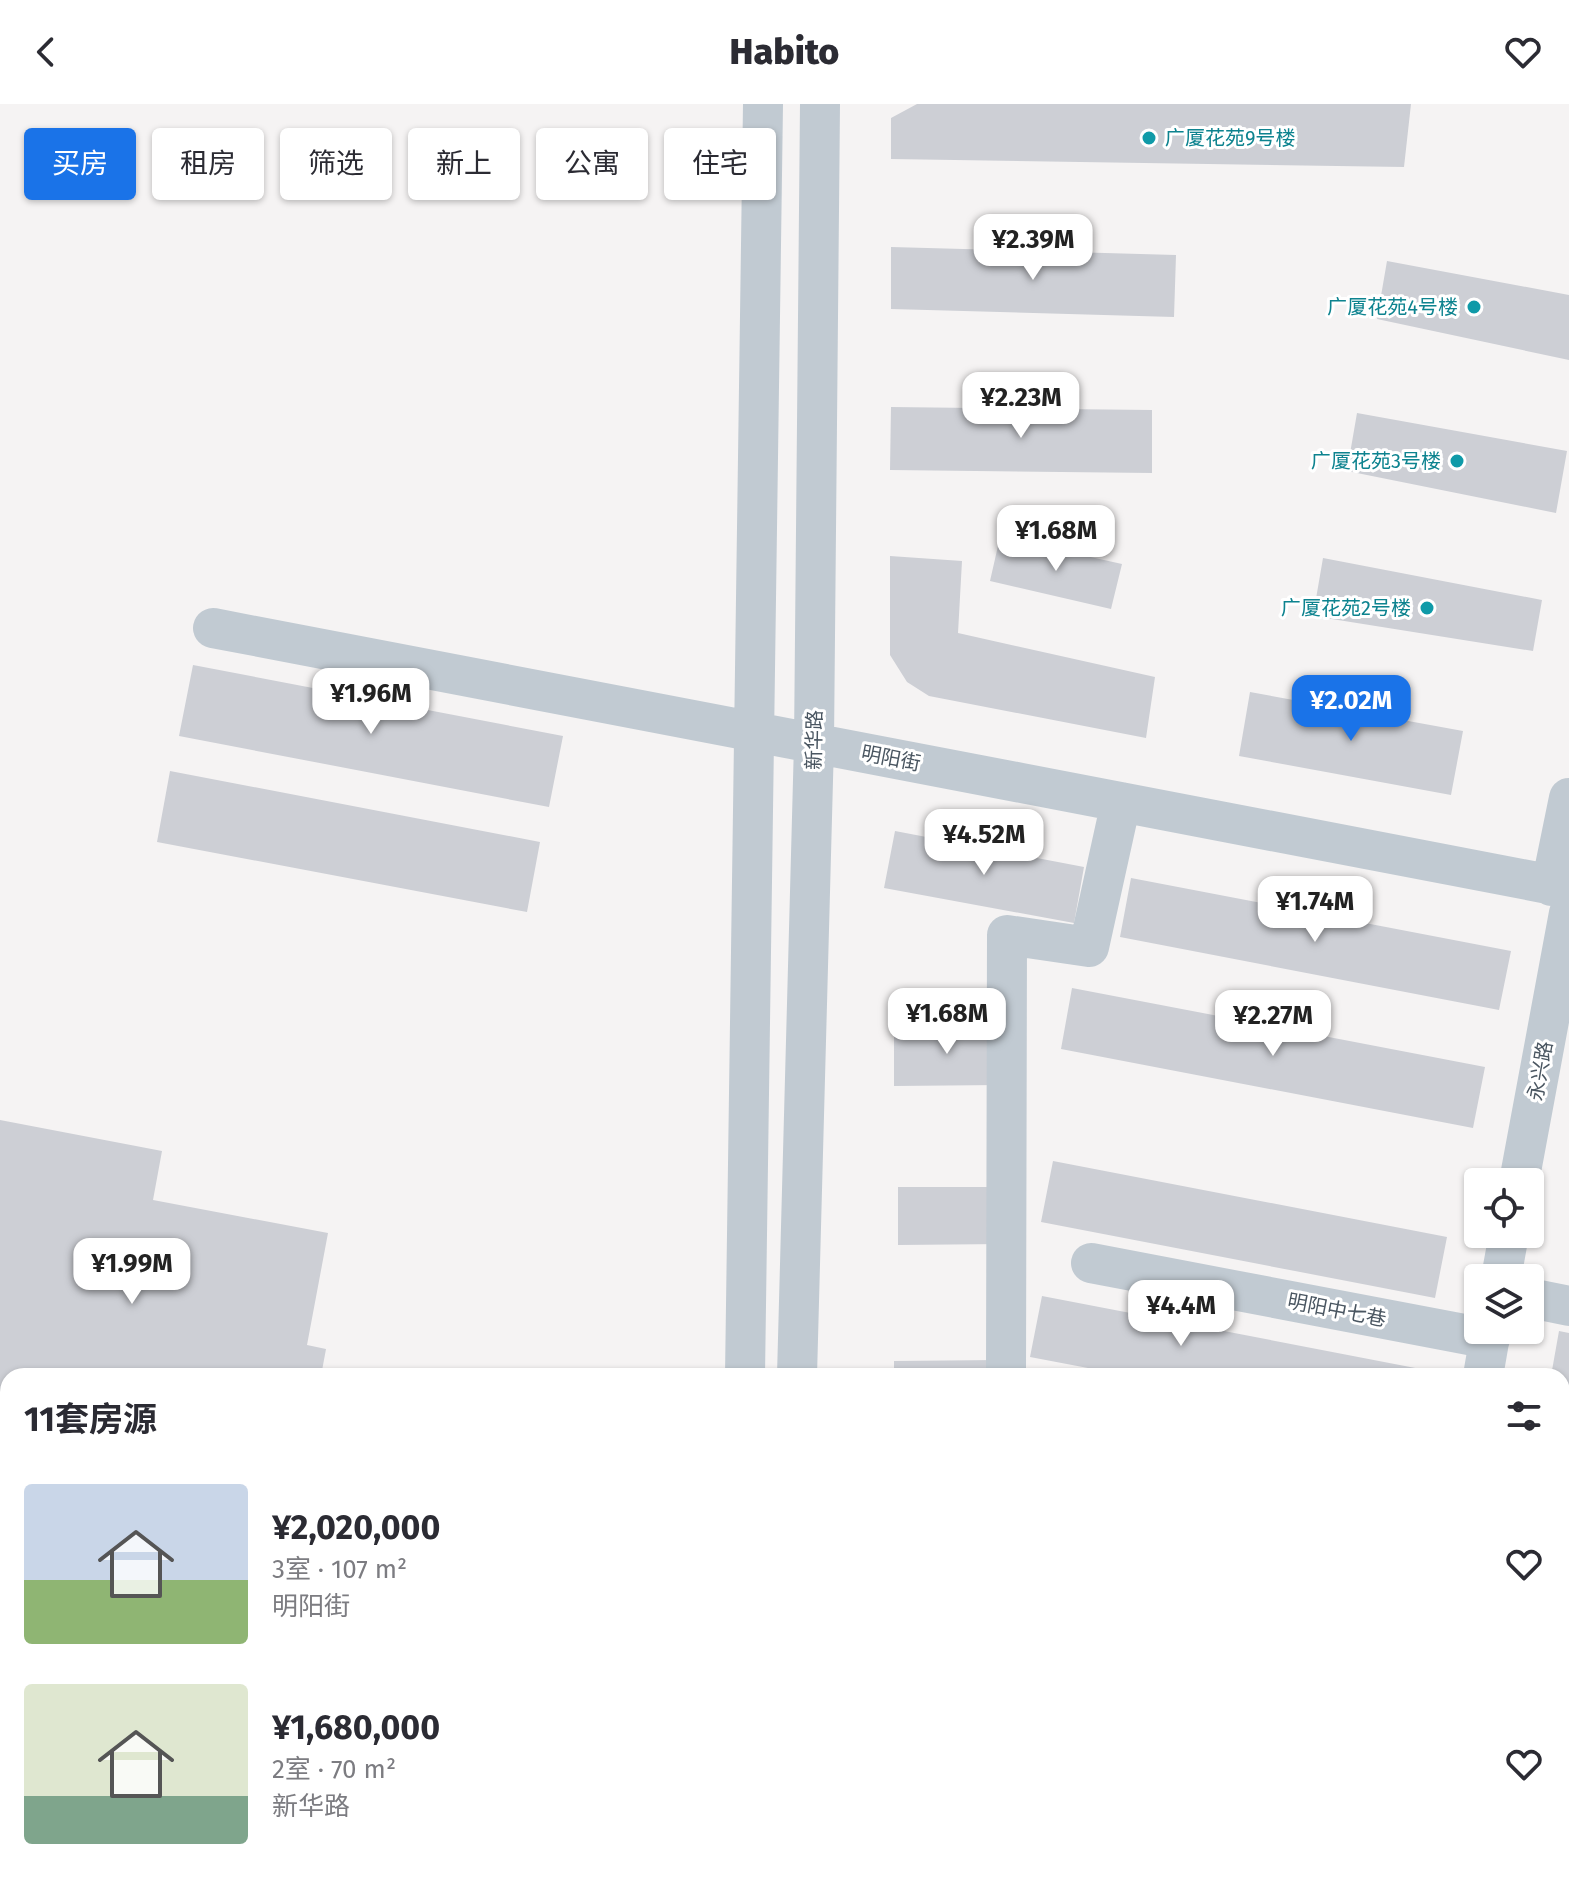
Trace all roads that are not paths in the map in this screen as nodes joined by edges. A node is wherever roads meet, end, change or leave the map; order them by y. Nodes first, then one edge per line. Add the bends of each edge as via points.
1 (763, 104) edge
2 (820, 104) edge
3 (213, 628) dead end
4 (752, 731) junction
5 (814, 743) junction
6 (1569, 798) edge
7 (1121, 802) junction
8 (1563, 896) edge
9 (1552, 1104) edge
10 (1525, 1168) edge
11 (1091, 1263) dead end
12 (1544, 1301) edge
13 (1569, 1306) edge
14 (1488, 1348) edge
15 (745, 1368) edge
16 (797, 1368) edge
17 (1006, 1368) edge

1 - 4 street
2 - 5 street, 新华路
3 - 4 street, 明阳街
4 - 5 street, 明阳街
4 - 15 street
5 - 7 street, 明阳街
5 - 16 street, 新华路
6 - 8 street, 永兴路
7 - 8 street, 明阳街
7 - 17 street via 1089,947 1007,935
8 - 9 street, 永兴路
9 - 10 street, 永兴路
11 - 14 street, 明阳中七巷
12 - 13 street

